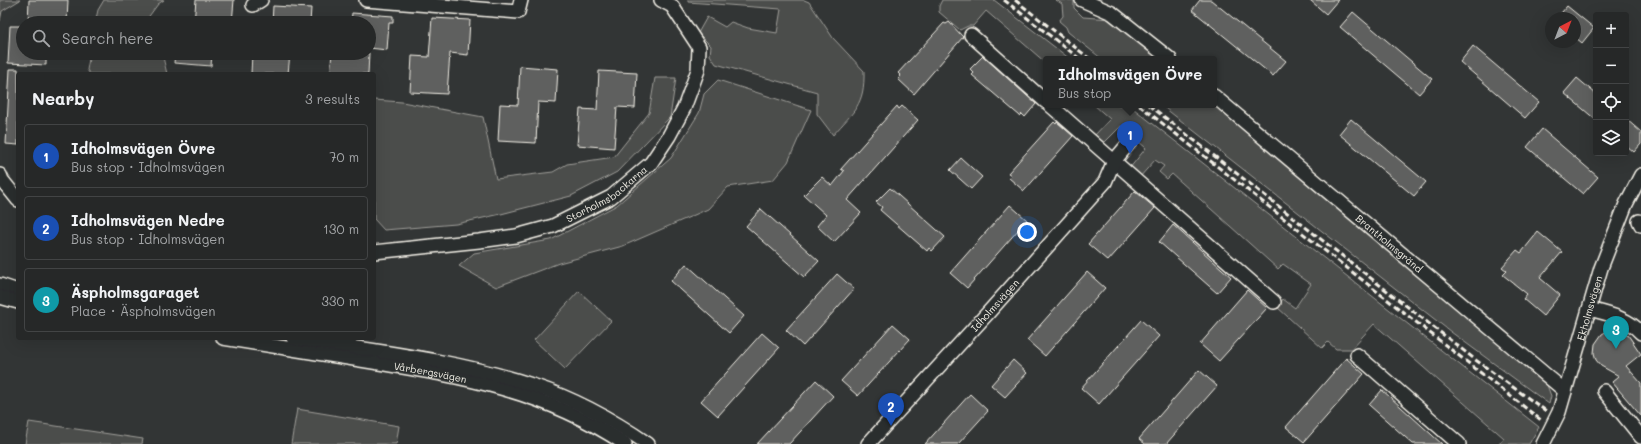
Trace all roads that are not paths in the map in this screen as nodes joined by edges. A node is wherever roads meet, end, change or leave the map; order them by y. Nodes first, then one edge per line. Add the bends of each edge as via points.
1 (366, 0) edge
2 (521, 0) edge
3 (661, 0) edge
4 (1082, 0) edge
5 (971, 35) dead end
6 (1166, 56) edge
7 (1043, 99) edge
8 (1217, 99) edge
9 (1053, 108) edge
10 (1130, 142) dead end
11 (1114, 161) junction
12 (0, 175) edge
13 (1641, 175) edge
14 (16, 198) edge
15 (376, 252) edge
16 (0, 285) edge
17 (16, 290) edge
18 (0, 297) edge
19 (16, 301) edge
20 (1274, 302) dead end
21 (1589, 309) junction
22 (1641, 333) edge
23 (258, 340) edge
24 (292, 342) edge
25 (1357, 355) dead end
26 (1565, 391) junction
27 (1604, 391) dead end
28 (1641, 437) edge
29 (625, 444) edge
30 (648, 444) edge
31 (868, 444) edge
32 (1459, 444) edge
33 (1543, 444) edge

1 - 2 street via 518,12
3 - 15 street, Storholmsbackarna via 672,6 699,47 698,70 680,115 650,163 611,197 553,226 516,236
4 - 6 street via 1112,13
5 - 7 street
8 - 26 street, Brantholmsgränd
9 - 11 street
10 - 11 street, Idholmsvägen
11 - 20 street
11 - 31 street, Idholmsvägen via 1105,182
12 - 14 street
13 - 21 street, Ekholmsvägen via 1615,230
16 - 17 street
18 - 19 street
21 - 22 street via 1613,315 1634,326
21 - 26 street, Ekholmsvägen
23 - 24 street, Vårbergsvägen
24 - 29 street, Vårbergsvägen via 496,385 561,409 591,423
24 - 30 street, Vårbergsvägen via 453,365 535,386 598,413
25 - 32 street
26 - 33 street, Ekholmsvägen via 1559,412
27 - 28 street

